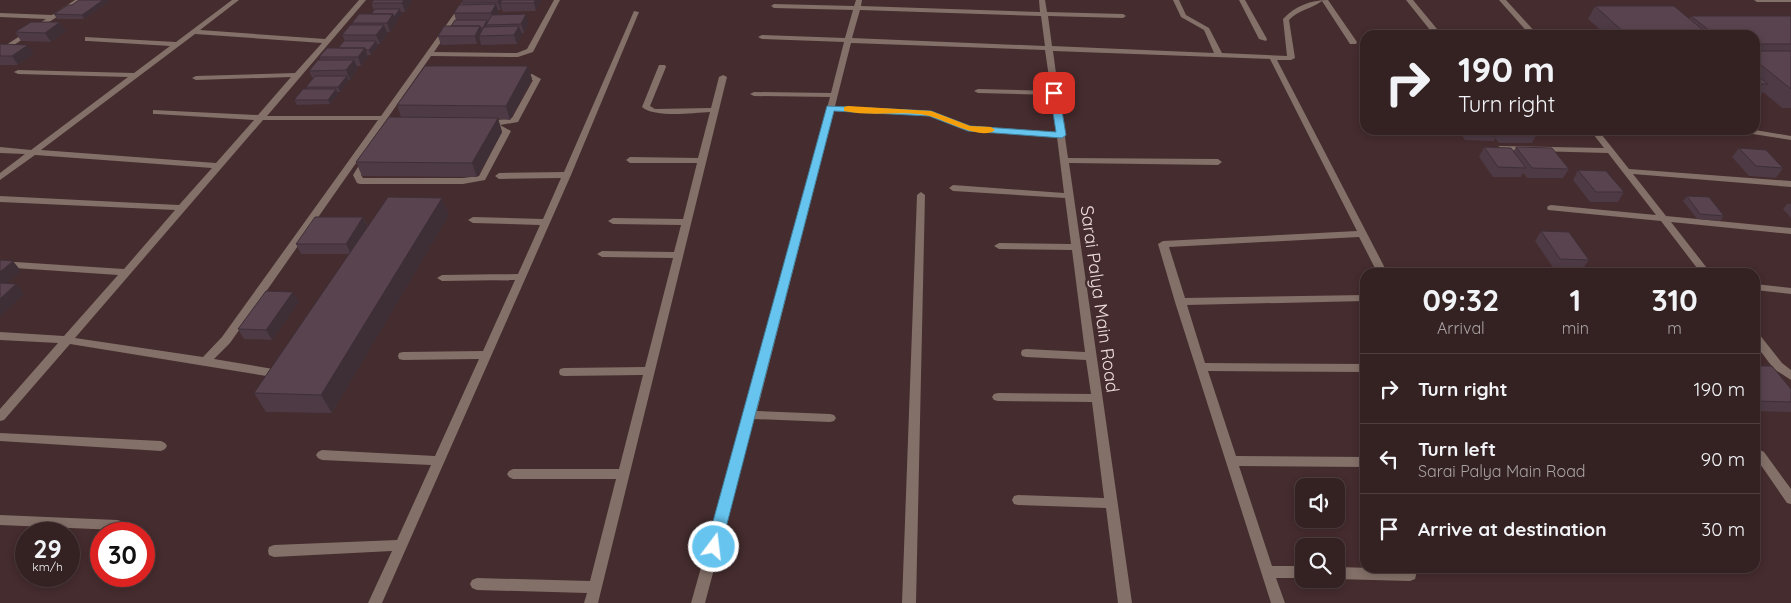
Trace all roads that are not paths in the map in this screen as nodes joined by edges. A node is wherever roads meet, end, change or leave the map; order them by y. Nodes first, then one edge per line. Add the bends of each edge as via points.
1 (80, 0) edge
2 (236, 0) edge
3 (363, 0) edge
4 (467, 0) edge
5 (557, 0) edge
6 (1042, 0) edge
7 (1176, 0) edge
8 (1242, 0) edge
9 (1319, 0) edge
10 (1325, 0) edge
11 (1409, 0) edge
12 (1502, 0) edge
13 (1757, 0) edge
14 (1791, 0) edge
15 (858, 4) edge
16 (774, 6) dead end
17 (636, 12) dead end
18 (1043, 13) junction
19 (0, 15) edge
20 (1123, 16) dead end
21 (53, 18) junction
22 (1434, 30) edge
23 (1529, 30) edge
24 (194, 32) junction
25 (762, 37) dead end
26 (88, 39) dead end
27 (1263, 39) dead end
28 (846, 40) junction
29 (327, 41) junction
30 (1354, 42) dead end
31 (178, 44) junction
32 (1047, 47) junction
33 (0, 52) edge
34 (429, 54) junction
35 (1219, 55) junction
36 (1272, 57) junction
37 (662, 67) dead end
38 (18, 72) dead end
39 (137, 75) junction
40 (298, 75) junction
41 (514, 76) edge
42 (723, 77) dead end
43 (196, 78) dead end
44 (419, 82) edge
45 (409, 90) junction
46 (978, 91) dead end
47 (1054, 93) junction
48 (754, 94) dead end
49 (834, 95) junction
50 (830, 108) junction
51 (714, 110) junction
52 (156, 112) dead end
53 (261, 118) junction
54 (382, 118) junction
55 (1760, 133) edge
56 (1062, 135) junction
57 (1598, 135) edge
58 (1791, 138) edge
59 (1494, 148) edge
60 (0, 150) edge
61 (1611, 151) junction
62 (33, 152) junction
63 (630, 160) dead end
64 (1064, 160) junction
65 (702, 161) junction
66 (1218, 162) dead end
67 (351, 164) junction
68 (219, 166) junction
69 (1627, 171) junction
70 (567, 175) junction
71 (499, 176) dead end
72 (0, 177) edge
73 (1791, 184) edge
74 (953, 188) dead end
75 (921, 195) dead end
76 (1069, 196) junction
77 (0, 198) edge
78 (182, 208) junction
79 (1551, 208) dead end
80 (473, 220) dead end
81 (1664, 220) junction
82 (613, 221) dead end
83 (546, 222) junction
84 (686, 222) junction
85 (1791, 231) edge
86 (1361, 234) junction
87 (999, 246) dead end
88 (1076, 248) junction
89 (602, 254) dead end
90 (678, 255) junction
91 (0, 264) edge
92 (1380, 268) edge
93 (1702, 268) edge
94 (126, 272) junction
95 (521, 277) junction
96 (442, 278) dead end
97 (1760, 288) edge
98 (1791, 291) edge
99 (1360, 298) edge
100 (1180, 302) junction
101 (0, 336) edge
102 (67, 340) junction
103 (1760, 343) edge
104 (1026, 353) dead end
105 (487, 355) junction
106 (403, 356) dead end
107 (1091, 356) junction
108 (205, 362) junction
109 (1778, 366) junction
110 (1201, 367) junction
111 (1763, 367) edge
112 (1791, 367) edge
113 (1360, 368) edge
114 (649, 371) junction
115 (564, 372) dead end
116 (279, 374) edge
117 (1791, 376) edge
118 (998, 398) dead end
119 (1097, 398) junction
120 (750, 415) junction
121 (0, 417) edge
122 (830, 418) dead end
123 (0, 437) edge
124 (160, 446) dead end
125 (322, 455) dead end
126 (1760, 455) dead end
127 (440, 461) junction
128 (1232, 461) junction
129 (1360, 462) edge
130 (513, 474) dead end
131 (623, 474) junction
132 (1791, 499) edge
133 (1018, 500) dead end
134 (1111, 504) junction
135 (0, 520) edge
136 (90, 524) edge
137 (401, 545) junction
138 (274, 551) dead end
139 (1268, 572) junction
140 (1295, 572) edge
141 (1345, 573) edge
142 (1410, 575) dead end
143 (477, 584) dead end
144 (595, 587) junction
145 (375, 603) edge
146 (591, 603) edge
147 (698, 603) edge
148 (910, 603) edge
149 (1125, 603) edge
150 (1278, 603) edge

1 - 21 street
2 - 24 street
3 - 29 street
4 - 34 street
5 - 34 street via 530,50 518,55
6 - 18 street, Sarai Palya Main Road
7 - 35 street via 1183,16 1207,29
8 - 27 street
9 - 36 street via 1294,11 1285,20 1291,58
10 - 30 street
11 - 22 street
12 - 23 street
13 - 14 street
15 - 16 street
15 - 18 street
15 - 28 street
17 - 70 street
18 - 20 street
18 - 32 street, Sarai Palya Main Road
19 - 21 street
21 - 33 street
24 - 29 street
24 - 31 street
25 - 28 street
26 - 31 street
28 - 32 street
28 - 49 street
29 - 40 street
31 - 39 street
32 - 35 street
32 - 47 street, Sarai Palya Main Road
34 - 45 street
35 - 36 street
36 - 86 street
37 - 51 street via 646,107 654,111
38 - 39 street
39 - 62 street
40 - 43 street
40 - 53 street
41 - 67 street via 537,79 515,120 480,125 507,131 482,178 463,181 360,180 357,175 366,161
42 - 51 street
44 - 45 street
45 - 54 street
46 - 47 street
47 - 56 street, Sarai Palya Main Road
48 - 49 street
49 - 50 street
50 - 56 street via 931,114 968,128
50 - 120 street
51 - 65 street
52 - 53 street
53 - 54 street
53 - 68 street
54 - 67 street
55 - 58 street
56 - 64 street, Sarai Palya Main Road
57 - 61 street
59 - 61 street
60 - 62 street
61 - 69 street
62 - 68 street
62 - 72 street
63 - 65 street
64 - 66 street
64 - 76 street, Sarai Palya Main Road
65 - 84 street
67 - 108 street via 226,340
68 - 78 street
69 - 73 street
69 - 81 street
70 - 71 street
70 - 83 street
74 - 76 street
75 - 148 street
76 - 88 street, Sarai Palya Main Road
77 - 78 street
78 - 94 street
79 - 81 street
80 - 83 street
81 - 85 street
81 - 93 street
82 - 84 street
83 - 95 street
84 - 90 street
86 - 92 street
86 - 100 street via 1163,244
87 - 88 street
88 - 107 street, Sarai Palya Main Road
89 - 90 street
90 - 114 street
91 - 94 street
94 - 102 street
95 - 96 street
95 - 105 street
97 - 98 street
99 - 100 street
100 - 110 street
101 - 102 street
102 - 108 street
102 - 121 street
103 - 109 street
104 - 107 street
105 - 106 street
105 - 127 street
107 - 119 street, Sarai Palya Main Road
108 - 116 street
109 - 111 street
109 - 112 street
109 - 117 street
110 - 113 street
110 - 128 street
114 - 115 street
114 - 131 street
118 - 119 street
119 - 134 street, Sarai Palya Main Road
120 - 122 street
120 - 147 street
123 - 124 street
125 - 127 street
126 - 132 street
127 - 137 street
128 - 129 street
128 - 139 street
130 - 131 street
131 - 144 street
133 - 134 street
134 - 149 street, Sarai Palya Main Road
135 - 136 street
137 - 138 street
137 - 145 street
139 - 140 street
139 - 150 street
141 - 142 street
143 - 144 street
144 - 146 street

